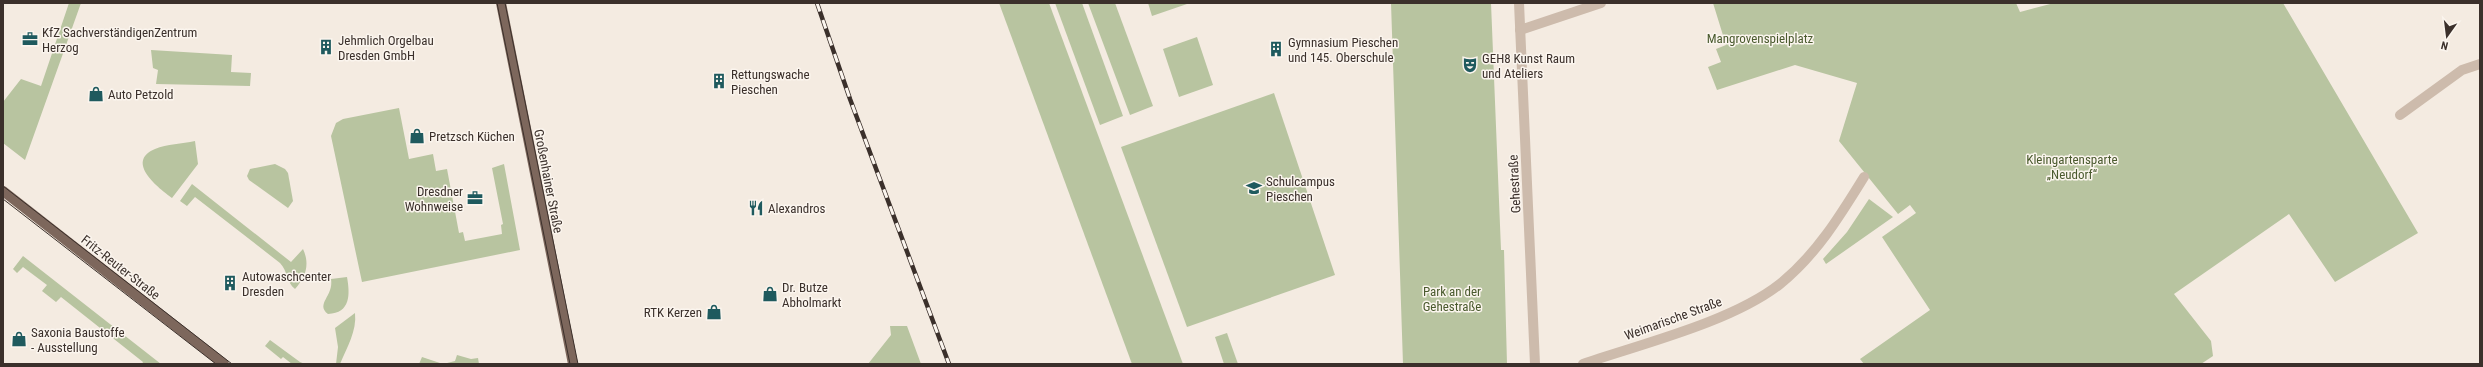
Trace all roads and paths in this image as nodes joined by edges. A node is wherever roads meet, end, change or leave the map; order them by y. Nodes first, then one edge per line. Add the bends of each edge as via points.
1 (500, 3) edge
2 (1518, 3) edge
3 (1601, 3) edge
4 (1520, 30) junction
5 (2480, 64) edge
6 (2400, 115) dead end
7 (1864, 177) dead end
8 (3, 192) edge
9 (1598, 361) edge
10 (224, 364) edge
11 (573, 364) edge
12 (1535, 364) edge
13 (1583, 364) edge

1 - 11 main road, Großenhainer Straße
2 - 4 street, Gehestraße
3 - 4 street
4 - 12 street, Gehestraße
5 - 6 street via 2462,70
7 - 9 street, Weimarische Straße via 1841,216 1818,246 1780,284 1720,317
8 - 10 main road, Fritz-Reuter-Straße
9 - 13 street, Weimarische Straße

